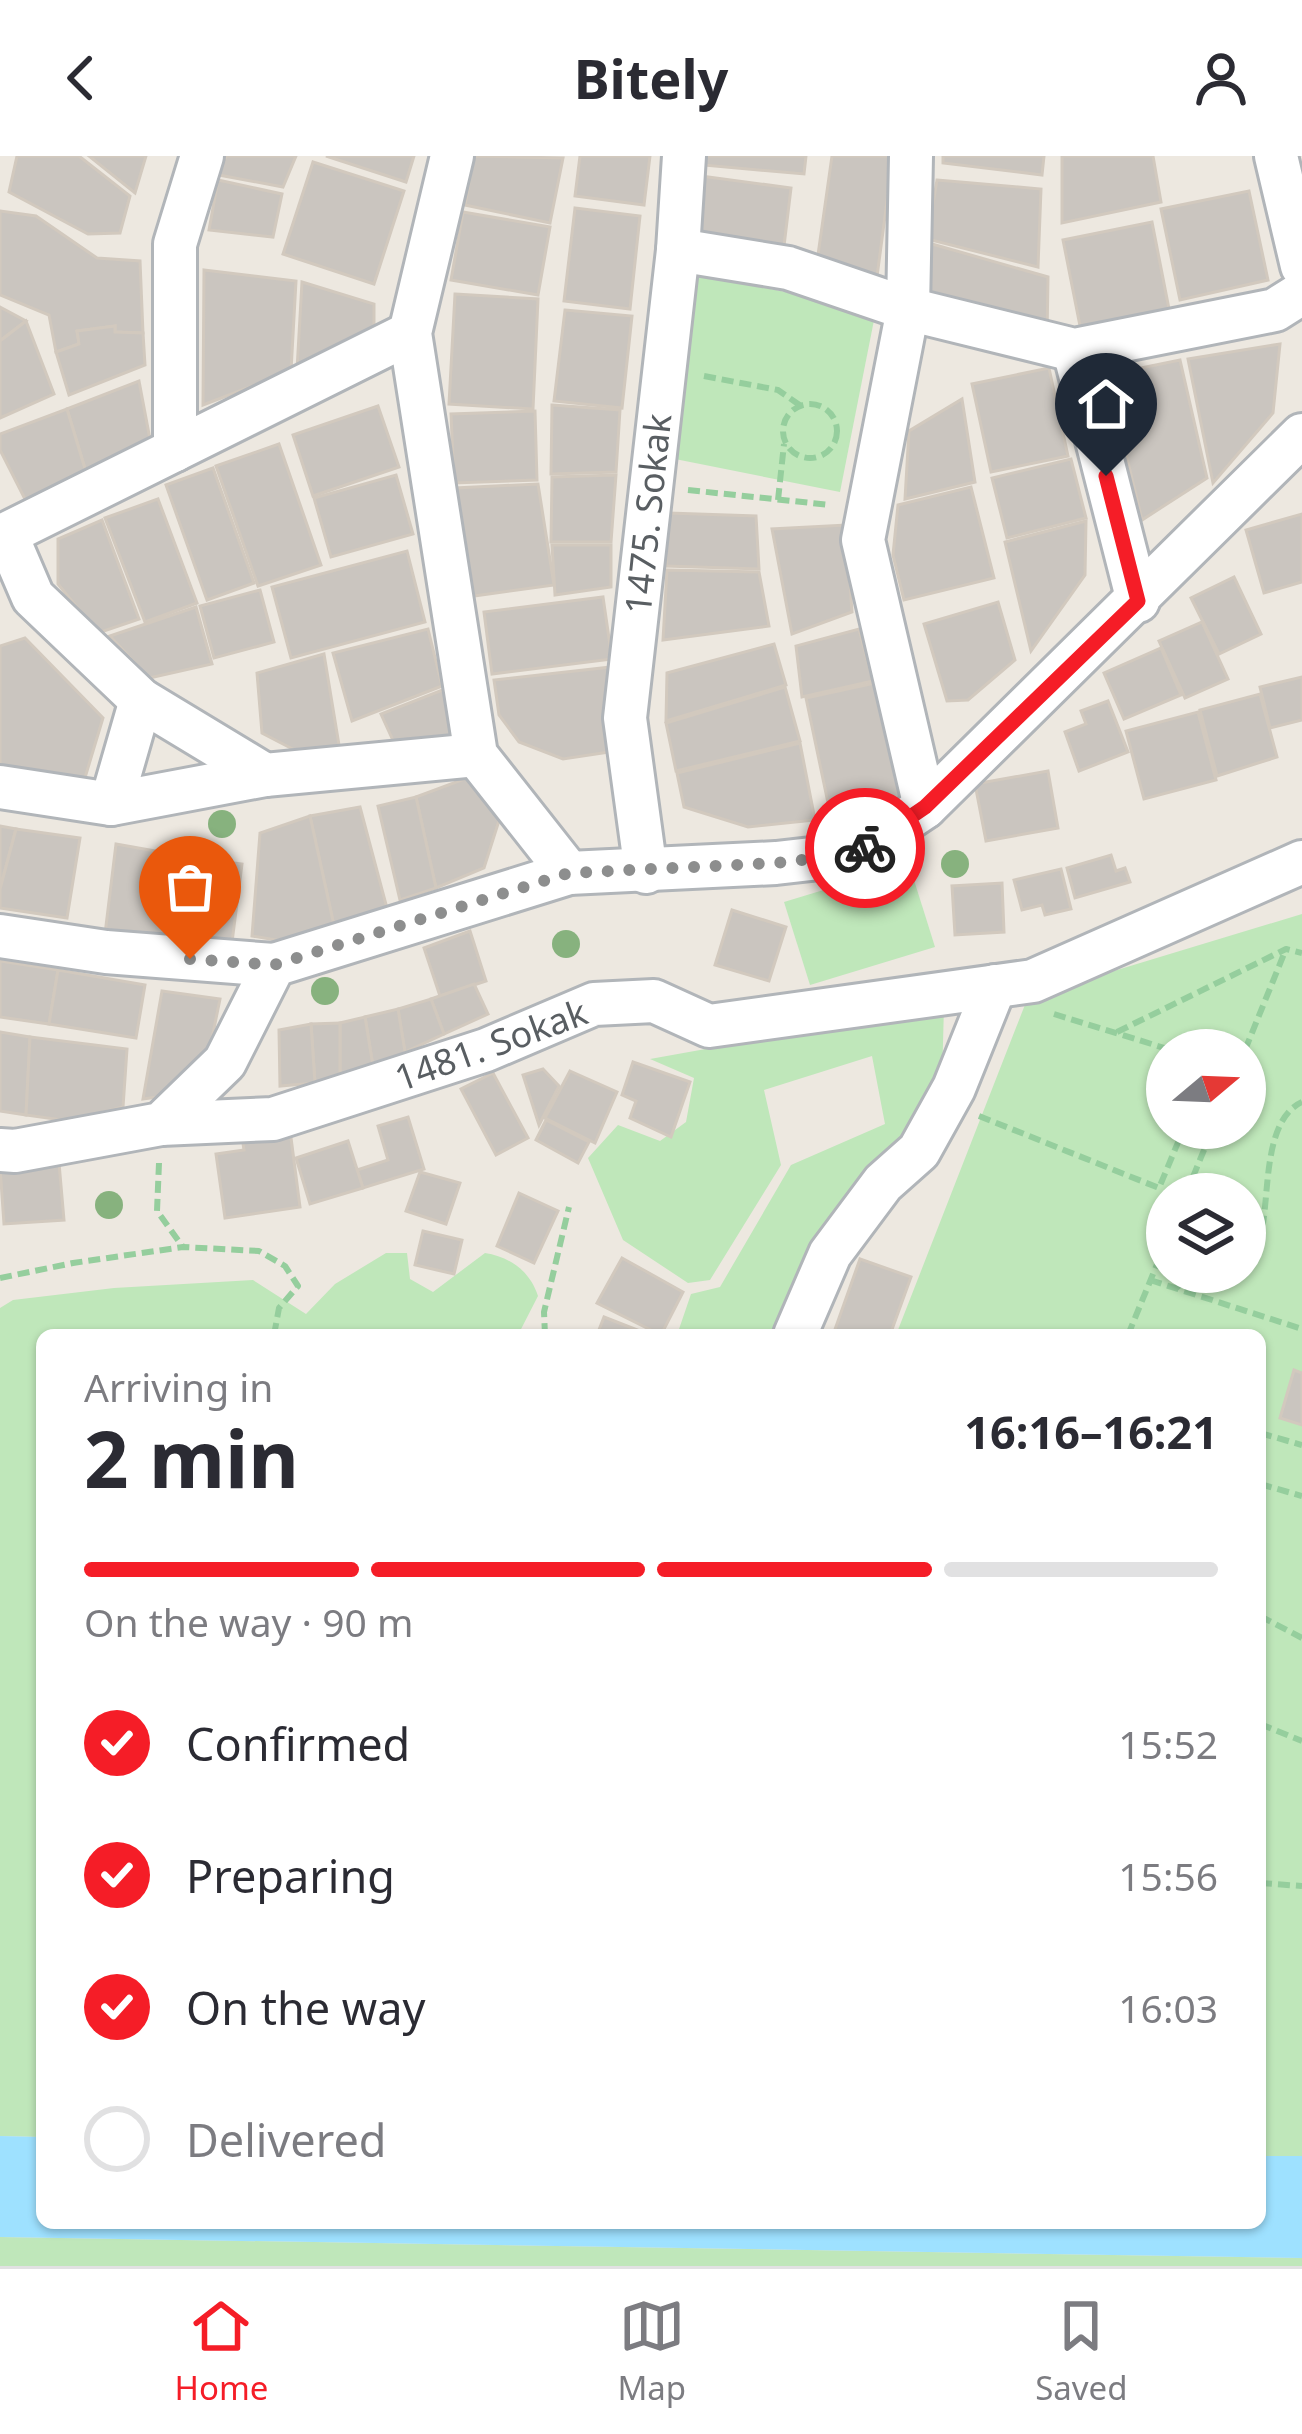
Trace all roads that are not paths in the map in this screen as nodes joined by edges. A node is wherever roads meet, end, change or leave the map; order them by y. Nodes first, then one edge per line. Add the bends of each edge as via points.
1 (202, 156) edge
2 (452, 156) edge
3 (684, 156) edge
4 (911, 156) edge
5 (1276, 156) edge
6 (678, 250) junction
7 (1302, 266) edge
8 (1302, 293) edge
9 (908, 309) junction
10 (410, 333) junction
11 (1074, 350) junction
12 (1302, 435) edge
13 (175, 450) junction
14 (3, 528) edge
15 (1138, 601) junction
16 (16, 603) edge
17 (142, 700) junction
18 (476, 755) junction
19 (265, 776) junction
20 (0, 787) edge
21 (111, 804) junction
22 (925, 807) junction
23 (1302, 862) edge
24 (646, 872) junction
25 (569, 873) junction
26 (0, 936) edge
27 (274, 965) junction
28 (1027, 994) junction
29 (161, 1124) junction
30 (0, 1150) edge
31 (798, 1329) edge

1 - 13 street via 175,244
2 - 10 street
3 - 6 street, 1475. Sokak
4 - 9 street
5 - 7 street
6 - 9 street via 788,268
6 - 24 street, 1475. Sokak via 625,718
8 - 11 street via 1275,310
9 - 11 street
9 - 22 street via 863,540
10 - 13 street
10 - 18 street
11 - 15 street
12 - 15 street
13 - 14 street
14 - 16 street
15 - 22 street
16 - 17 street
17 - 19 street
17 - 21 street
18 - 19 street
18 - 25 street
19 - 21 street
20 - 21 street
22 - 24 street via 855,854
23 - 28 street, 1481. Sokak
24 - 25 street
25 - 27 street
26 - 27 street
27 - 29 street via 225,1062
28 - 29 street, 1481. Sokak via 709,1026 654,1001 594,1004 486,1050 273,1119
28 - 31 street via 954,1088 920,1150 883,1183 830,1255
29 - 30 street, 1481. Sokak

